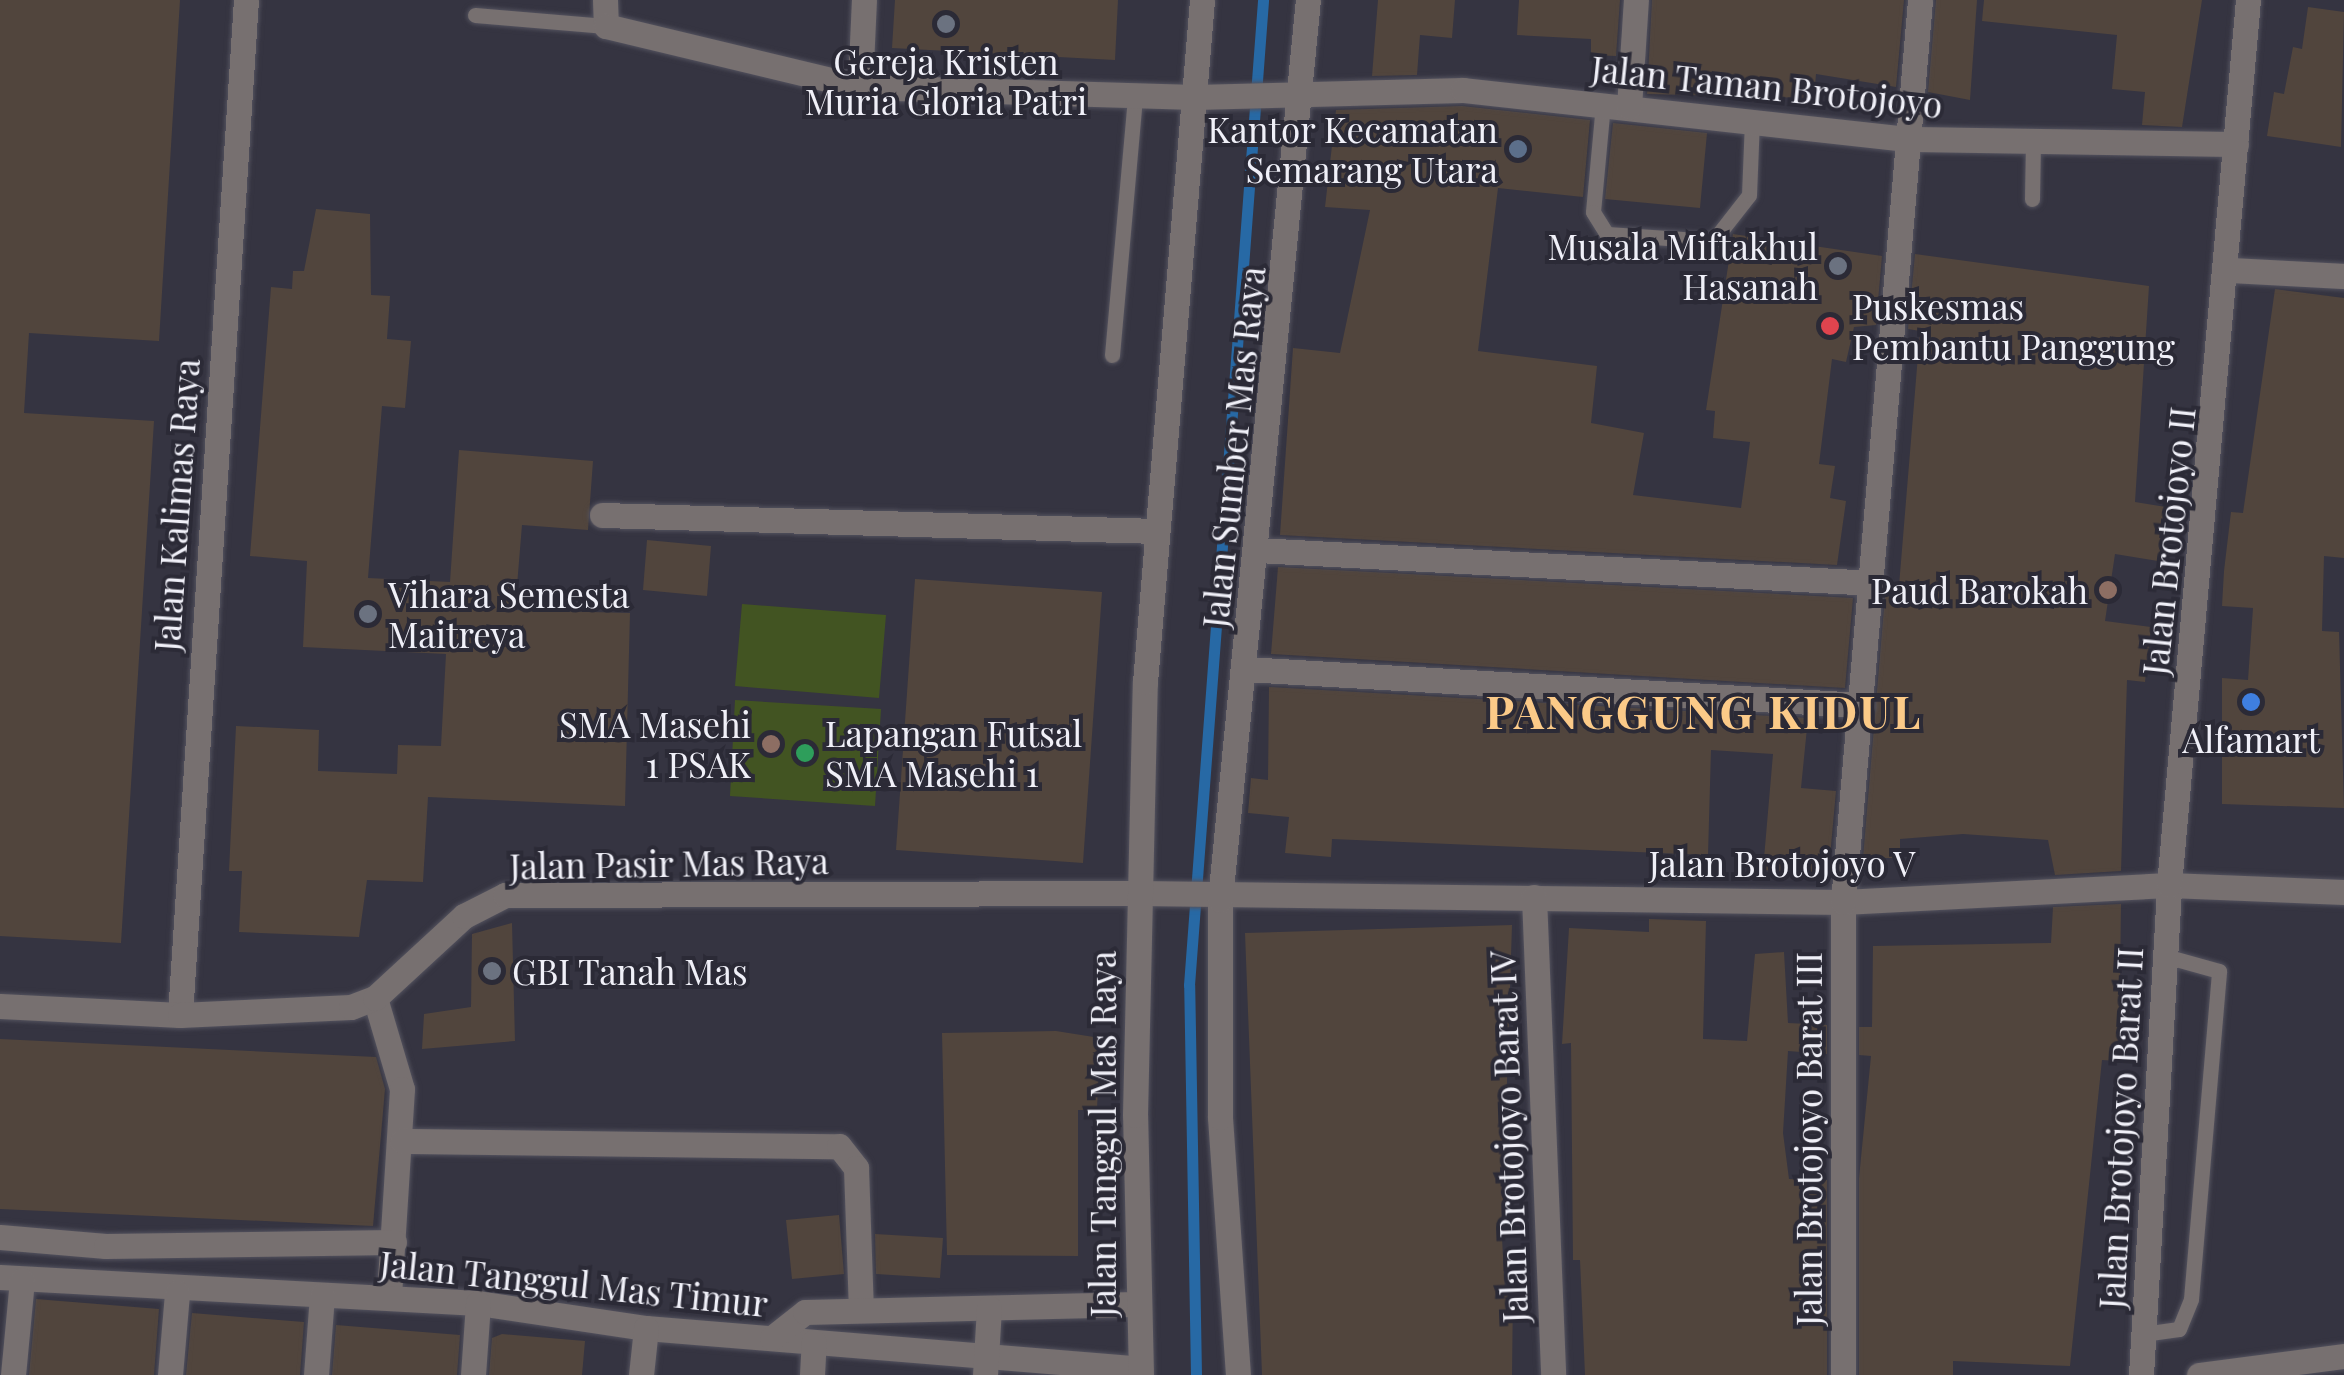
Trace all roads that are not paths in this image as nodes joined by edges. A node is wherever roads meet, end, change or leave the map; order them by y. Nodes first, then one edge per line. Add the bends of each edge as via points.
1 (246, 0) edge
2 (864, 0) edge
3 (1202, 0) edge
4 (1308, 0) edge
5 (1636, 0) edge
6 (1920, 0) edge
7 (2248, 0) edge
8 (606, 13) edge
9 (474, 15) dead end
10 (860, 87) junction
11 (1298, 94) junction
12 (1135, 95) junction
13 (1202, 96) junction
14 (1616, 106) junction
15 (1752, 121) junction
16 (1910, 140) junction
17 (2034, 141) junction
18 (2236, 144) junction
19 (2032, 200) dead end
20 (2229, 270) junction
21 (2344, 276) edge
22 (1112, 355) dead end
23 (602, 515) dead end
24 (1156, 530) junction
25 (1257, 550) junction
26 (1874, 584) junction
27 (1245, 670) junction
28 (1862, 705) junction
29 (2169, 885) junction
30 (2344, 892) edge
31 (1149, 894) junction
32 (1534, 897) junction
33 (1216, 900) junction
34 (1844, 902) junction
35 (2165, 956) junction
36 (376, 998) junction
37 (0, 1006) edge
38 (180, 1015) junction
39 (402, 1141) junction
40 (0, 1237) edge
41 (394, 1242) junction
42 (106, 1246) junction
43 (11, 1278) edge
44 (103, 1286) junction
45 (177, 1293) junction
46 (322, 1294) junction
47 (389, 1298) junction
48 (478, 1304) junction
49 (1136, 1304) junction
50 (989, 1308) junction
51 (861, 1309) junction
52 (646, 1328) junction
53 (2143, 1334) junction
54 (772, 1338) junction
55 (814, 1342) junction
56 (2344, 1356) edge
57 (986, 1366) edge
58 (1141, 1372) edge
59 (13, 1375) edge
60 (170, 1375) edge
61 (316, 1375) edge
62 (472, 1375) edge
63 (642, 1375) edge
64 (812, 1375) edge
65 (1238, 1375) edge
66 (1552, 1375) edge
67 (1843, 1375) edge
68 (2140, 1375) edge
69 (2198, 1375) edge

1 - 38 street, Jalan Kalimas Raya
2 - 10 street
3 - 13 street, Jalan Sumber Mas Raya
4 - 11 street, Jalan Sumber Mas Raya
5 - 14 street
6 - 16 street, Jalan Brotojoyo Barat III
7 - 18 street, Jalan Brotojoyo II
8 - 9 lane
8 - 10 street, Jalan Taman Brotojoyo
10 - 12 street, Jalan Taman Brotojoyo
11 - 13 street, Jalan Taman Brotojoyo
11 - 14 street, Jalan Taman Brotojoyo via 1463,90
11 - 25 street, Jalan Sumber Mas Raya
12 - 13 street, Jalan Taman Brotojoyo
12 - 22 lane
13 - 24 street, Jalan Sumber Mas Raya
14 - 15 street, Jalan Taman Brotojoyo
14 - 15 lane via 1594,212 1608,234 1713,241 1750,194
15 - 16 street, Jalan Taman Brotojoyo
16 - 17 street, Jalan Taman Brotojoyo
16 - 26 street, Jalan Brotojoyo Barat III
17 - 18 street, Jalan Taman Brotojoyo
17 - 19 lane
18 - 20 street, Jalan Brotojoyo II
20 - 21 street
20 - 29 street, Jalan Brotojoyo II
23 - 24 street
24 - 31 street, Jalan Sumber Mas Raya
25 - 26 street
25 - 27 street, Jalan Sumber Mas Raya
26 - 28 street, Jalan Brotojoyo Barat III
27 - 28 street
27 - 33 street, Jalan Sumber Mas Raya
28 - 34 street, Jalan Brotojoyo Barat III
29 - 30 street, Jalan Brotojoyo V
29 - 34 street, Jalan Brotojoyo V
29 - 35 street, Jalan Brotojoyo Barat II
31 - 33 street, Jalan Pasir Mas Raya
31 - 36 street, Jalan Pasir Mas Raya via 505,895 464,916
31 - 49 street, Jalan Tanggul Mas Raya
32 - 33 street, Jalan Brotojoyo V
32 - 34 street, Jalan Brotojoyo V
32 - 66 street, Jalan Brotojoyo Barat IV
33 - 65 street via 1220,1116
34 - 67 street, Jalan Brotojoyo Barat III
35 - 53 street, Jalan Brotojoyo Barat II
35 - 53 lane via 2218,971 2187,1316 2179,1329
36 - 38 street, Jalan Pasir Mas Raya via 326,1012
36 - 39 street via 396,1049
37 - 38 street, Jalan Pasir Mas Raya
39 - 41 street
39 - 51 street via 838,1146 856,1168
40 - 42 street
41 - 42 street
41 - 47 street
42 - 44 street
43 - 44 street, Jalan Tanggul Mas Timur
43 - 59 street
44 - 45 street, Jalan Tanggul Mas Timur
45 - 46 street, Jalan Tanggul Mas Timur
45 - 60 street
46 - 47 street, Jalan Tanggul Mas Timur
46 - 61 street
47 - 48 street, Jalan Tanggul Mas Timur
48 - 52 street, Jalan Tanggul Mas Timur
48 - 62 street
49 - 50 street
49 - 58 street, Jalan Tanggul Mas Raya
50 - 51 street
50 - 57 street
51 - 54 street via 804,1312
52 - 54 street, Jalan Tanggul Mas Timur
52 - 63 street
53 - 68 street, Jalan Brotojoyo Barat II
54 - 55 street, Jalan Tanggul Mas Timur
55 - 57 street, Jalan Tanggul Mas Timur
55 - 64 street
56 - 69 street
57 - 58 street, Jalan Tanggul Mas Timur

